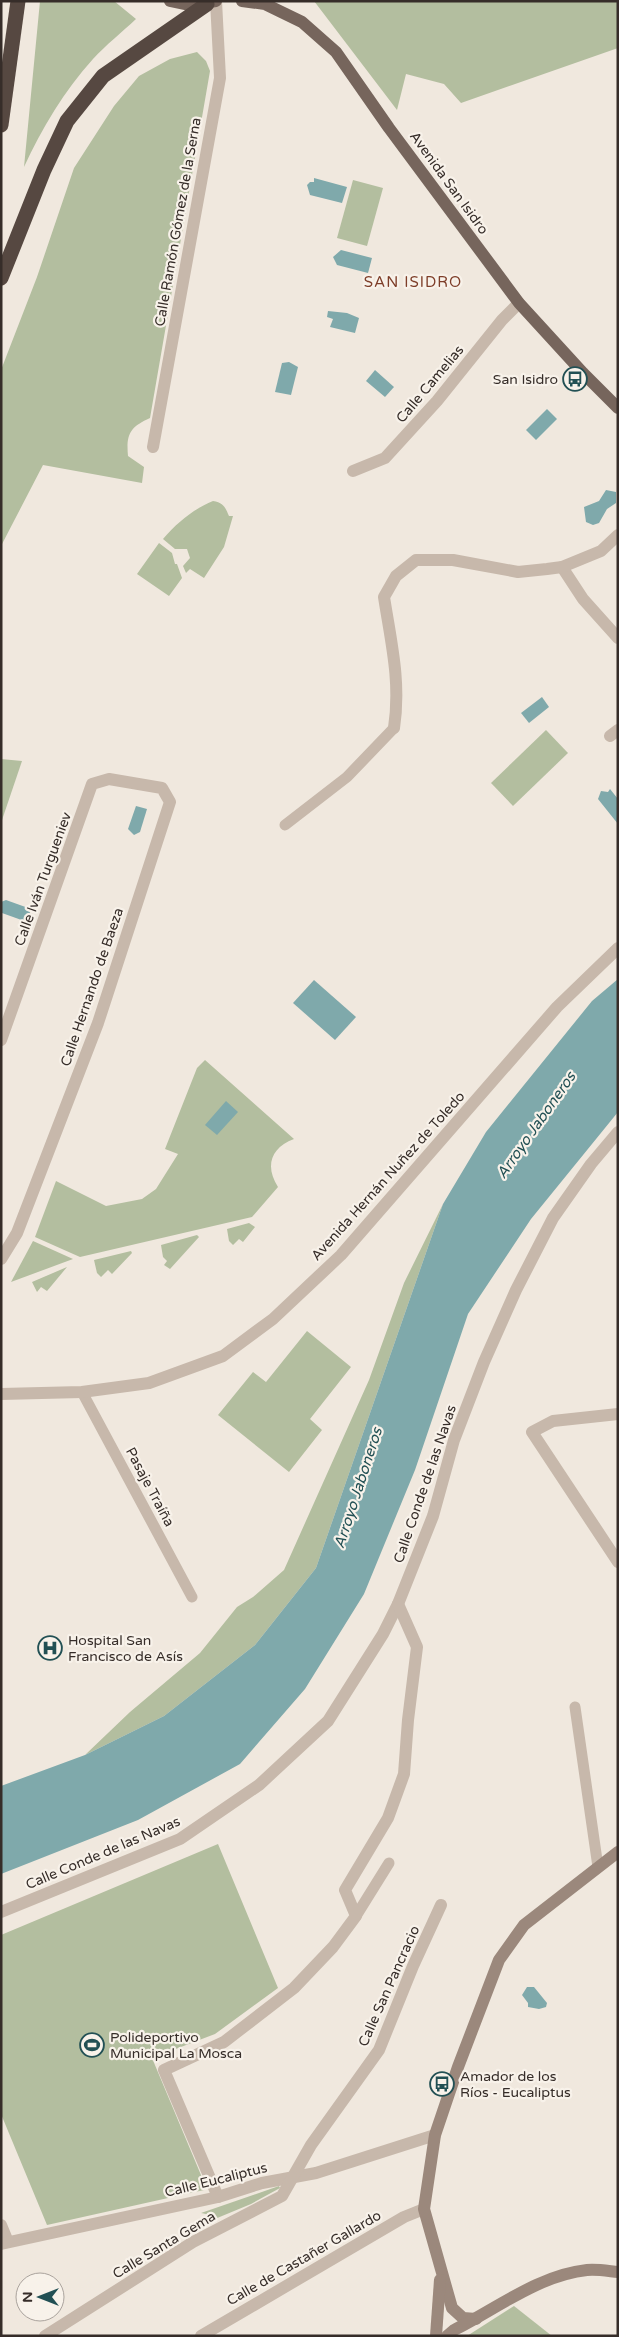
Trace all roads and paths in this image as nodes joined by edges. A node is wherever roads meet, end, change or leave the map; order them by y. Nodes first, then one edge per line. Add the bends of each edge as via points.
1 (18, 1) edge
2 (170, 1) edge
3 (242, 1) edge
4 (213, 2) edge
5 (1, 125) edge
6 (1, 278) edge
7 (519, 303) junction
8 (618, 408) edge
9 (153, 447) dead end
10 (353, 471) dead end
11 (618, 535) edge
12 (562, 567) junction
13 (618, 638) edge
14 (394, 728) joint
15 (92, 784) joint
16 (285, 825) dead end
17 (618, 948) edge
18 (1, 1040) edge
19 (618, 1132) edge
20 (1, 1259) edge
21 (82, 1392) junction
22 (1, 1394) edge
23 (618, 1414) edge
24 (618, 1562) edge
25 (192, 1597) dead end
26 (398, 1604) junction
27 (575, 1707) dead end
28 (618, 1852) edge
29 (390, 1863) dead end
30 (598, 1867) junction
31 (441, 1905) dead end
32 (1, 1912) edge
33 (356, 1916) junction
34 (435, 2135) junction
35 (294, 2177) junction
36 (218, 2197) junction
37 (424, 2209) junction
38 (1, 2224) edge
39 (5, 2243) edge
40 (441, 2268) junction
41 (618, 2272) edge
42 (476, 2319) junction
43 (45, 2336) edge
44 (200, 2336) edge
45 (436, 2336) edge
46 (447, 2336) edge

1 - 5 highway
2 - 4 main road via 189,5
3 - 7 main road, Avenida San Isidro via 265,4 302,22 336,52
4 - 6 highway via 103,76 67,121
4 - 9 street, Calle Ramón Gómez de la Serna via 220,78
7 - 8 main road, Avenida San Isidro
7 - 10 street, Calle Camelias via 385,458
11 - 12 street via 601,551
12 - 13 street via 582,599
12 - 14 street via 518,572 454,560 416,560 396,576 384,597 397,671
14 - 16 lane via 347,777
15 - 18 street, Calle Iván Turgueniev
15 - 20 street, Calle Hernando de Baeza via 109,779 162,788 170,802 98,1022 17,1233
17 - 21 street, Avenida Hernán Nuñez de Toledo via 558,1007 341,1254 273,1319 223,1356 149,1383
19 - 26 street, Calle Conde de las Navas via 553,1218 516,1290 454,1440 433,1516
21 - 22 street, Avenida Hernán Nuñez de Toledo
21 - 25 lane, Pasaje Traíña
23 - 24 street via 553,1420 532,1432
26 - 32 street, Calle Conde de las Navas via 383,1634 328,1721 259,1785 180,1839
26 - 33 street via 417,1647 404,1774 388,1818 346,1890
27 - 30 lane
28 - 30 street
29 - 33 lane
30 - 34 street via 524,1925 499,1960
31 - 35 street, Calle San Pancracio via 379,2050 311,2145
33 - 36 street via 333,1947 294,1988 224,2042 164,2070
34 - 35 street, Calle Eucaliptus
34 - 37 street
35 - 36 street, Calle Eucaliptus
35 - 43 street, Calle Santa Gema via 282,2196 193,2242
36 - 39 street, Calle Eucaliptus
37 - 40 street
37 - 44 street, Calle de Castañer Gallardo via 404,2217
38 - 39 street
40 - 42 street via 452,2308 463,2318
40 - 45 street
41 - 42 street via 589,2270 567,2273 520,2293
42 - 46 street

